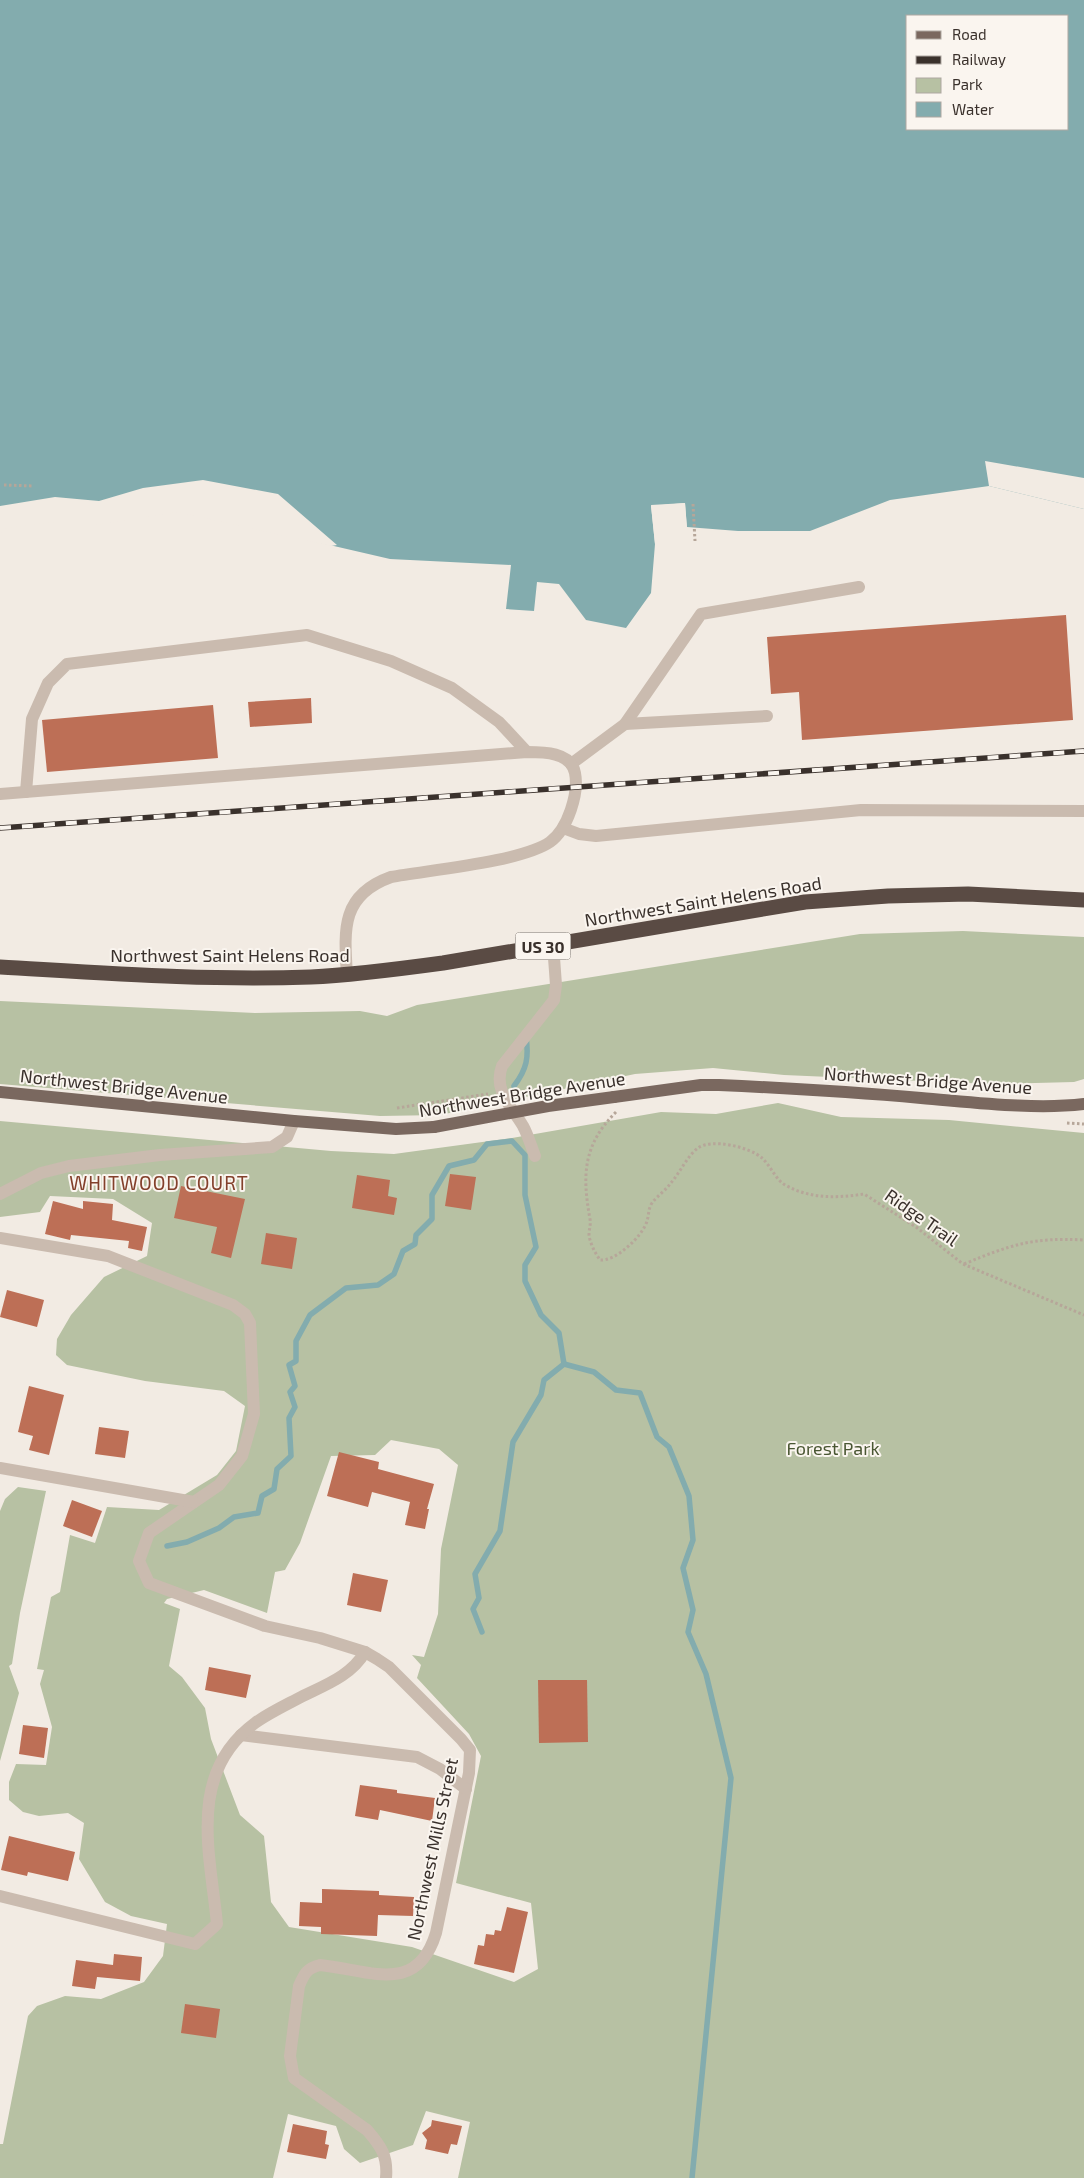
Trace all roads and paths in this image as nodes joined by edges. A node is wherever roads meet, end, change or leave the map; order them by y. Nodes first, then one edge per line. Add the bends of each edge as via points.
1 (4, 485) dead end
2 (32, 486) dead end
3 (692, 504) dead end
4 (695, 541) dead end
5 (859, 587) dead end
6 (767, 716) dead end
7 (625, 724) junction
8 (527, 752) junction
9 (571, 764) junction
10 (26, 792) junction
11 (0, 794) edge
12 (1084, 811) edge
13 (563, 828) junction
14 (1084, 900) edge
15 (553, 944) junction
16 (0, 967) edge
17 (347, 975) junction
18 (0, 1092) edge
19 (478, 1096) dead end
20 (618, 1101) junction
21 (1084, 1104) edge
22 (1050, 1105) junction
23 (397, 1108) dead end
24 (1084, 1111) edge
25 (294, 1121) junction
26 (534, 1156) dead end
27 (0, 1194) edge
28 (0, 1238) edge
29 (1084, 1240) edge
30 (963, 1264) junction
31 (1084, 1315) edge
32 (0, 1468) edge
33 (194, 1502) junction
34 (365, 1652) junction
35 (241, 1735) junction
36 (466, 1789) junction
37 (0, 1896) edge
38 (386, 2178) edge

1 - 2 path
3 - 4 path
5 - 7 street via 701,614
6 - 7 street
7 - 9 street
8 - 9 street via 554,753
8 - 10 street
8 - 10 street via 499,722 452,688 391,661 307,635 67,664 48,683 32,719
9 - 13 street via 576,786
10 - 11 street
12 - 13 street via 861,810 596,836
13 - 17 street via 550,842 512,856 376,882 356,900 346,924
14 - 15 highway, Northwest Saint Helens Road / US 30 via 968,894 814,901
15 - 17 highway, Northwest Saint Helens Road / US 30
15 - 26 street via 554,1000 502,1066 498,1082 524,1128
16 - 17 highway, Northwest Saint Helens Road / US 30 via 165,977
18 - 25 main road, Northwest Bridge Avenue
19 - 23 path
20 - 22 main road, Northwest Bridge Avenue via 701,1085 719,1085
20 - 25 main road, Northwest Bridge Avenue, bridge via 557,1105 434,1127 396,1129
20 - 30 path, Ridge Trail via 595,1138 585,1166 589,1235 600,1260 629,1247 647,1222 652,1203 698,1148 713,1142 752,1152 762,1158 784,1186 809,1196 864,1194 916,1227
21 - 22 main road, Northwest Bridge Avenue
22 - 24 main road, Northwest Bridge Avenue
25 - 27 street via 284,1140 272,1147 69,1166 41,1173
28 - 33 street, Northwest Mills Street via 108,1256 233,1305 245,1314 250,1323 254,1414 242,1456 219,1485
29 - 30 path, Ridge Trail via 1051,1238 1009,1246
30 - 31 path, Ridge Trail
32 - 33 street
33 - 34 street, Northwest Mills Street via 149,1533 139,1560 149,1583 265,1626
34 - 35 street via 359,1663 341,1677 276,1710
34 - 36 street, Northwest Mills Street via 389,1667 462,1739 470,1750
35 - 36 street via 418,1757
35 - 37 street via 220,1761 209,1792 207,1817 217,1924 196,1944
36 - 38 street, Northwest Mills Street via 436,1933 421,1963 412,1970 392,1976 320,1965 310,1968 299,1986 290,2056 294,2078 367,2130 387,2162

